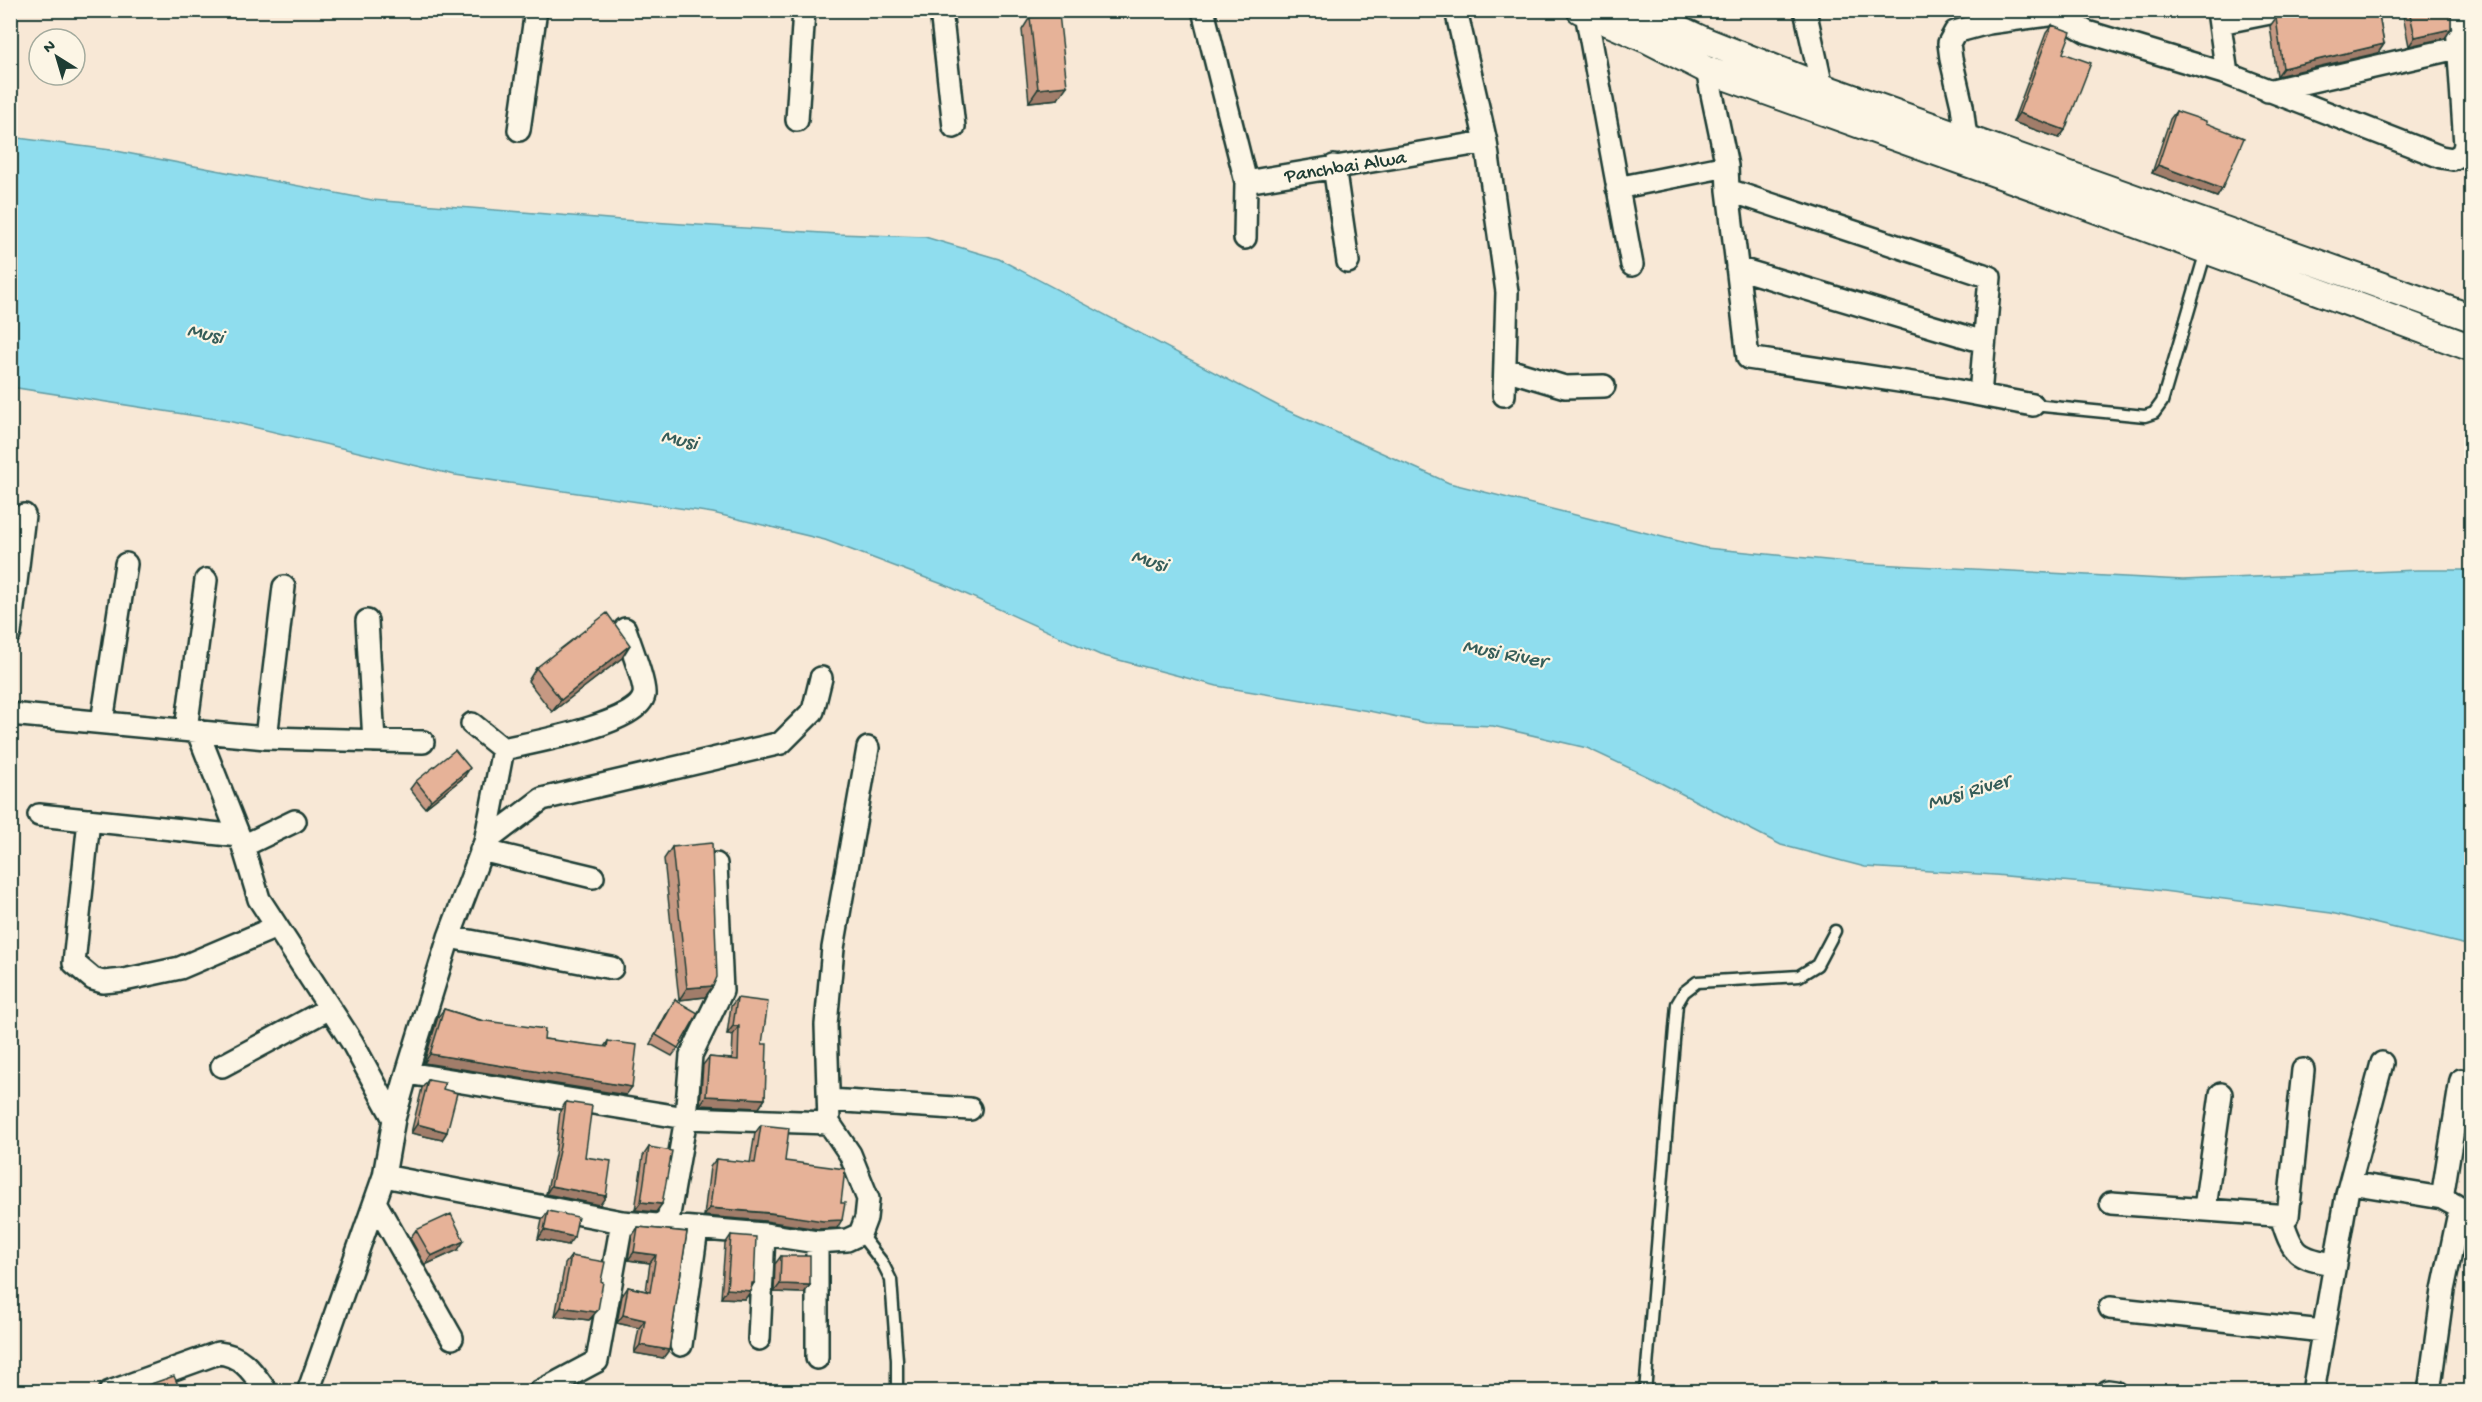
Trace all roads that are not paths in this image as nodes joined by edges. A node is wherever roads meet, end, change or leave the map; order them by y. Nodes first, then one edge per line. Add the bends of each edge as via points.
1 (536, 10) edge
2 (804, 10) edge
3 (940, 10) edge
4 (1203, 10) edge
5 (1456, 10) edge
6 (1638, 10) edge
7 (1805, 10) edge
8 (2285, 10) edge
9 (2456, 10) edge
10 (1583, 12) edge
11 (2056, 12) edge
12 (2219, 17) edge
13 (2457, 48) junction
14 (1707, 70) junction
15 (2227, 74) junction
16 (1822, 87) junction
17 (2268, 91) junction
18 (797, 120) dead end
19 (954, 127) dead end
20 (519, 130) dead end
21 (1966, 138) junction
22 (1486, 142) junction
23 (1335, 166) junction
24 (1727, 166) junction
25 (1246, 182) junction
26 (1617, 188) junction
27 (1728, 190) junction
28 (1245, 238) dead end
29 (2206, 251) junction
30 (1348, 262) dead end
31 (1632, 265) dead end
32 (1737, 268) junction
33 (2472, 318) edge
34 (1984, 342) junction
35 (2472, 348) edge
36 (1505, 369) junction
37 (1604, 386) dead end
38 (1504, 395) dead end
39 (1980, 395) junction
40 (2033, 405) joint
41 (24, 515) dead end
42 (126, 564) dead end
43 (206, 580) dead end
44 (284, 587) dead end
45 (367, 621) dead end
46 (625, 629) dead end
47 (10, 633) edge
48 (820, 678) dead end
49 (10, 714) edge
50 (102, 722) junction
51 (472, 724) dead end
52 (191, 730) junction
53 (266, 738) junction
54 (374, 741) junction
55 (423, 742) dead end
56 (868, 748) dead end
57 (503, 749) junction
58 (39, 815) dead end
59 (89, 820) junction
60 (296, 821) dead end
61 (241, 841) junction
62 (483, 846) junction
63 (716, 864) dead end
64 (593, 877) dead end
65 (276, 927) junction
66 (1835, 931) dead end
67 (449, 937) junction
68 (612, 968) dead end
69 (330, 1008) junction
70 (2382, 1063) dead end
71 (222, 1066) dead end
72 (2303, 1070) dead end
73 (407, 1073) junction
74 (2461, 1080) dead end
75 (2221, 1094) dead end
76 (828, 1100) junction
77 (970, 1109) dead end
78 (394, 1119) junction
79 (686, 1119) junction
80 (829, 1123) junction
81 (384, 1176) junction
82 (2350, 1183) junction
83 (375, 1202) junction
84 (2111, 1203) dead end
85 (2458, 1205) edge
86 (2205, 1209) junction
87 (2282, 1216) junction
88 (622, 1222) junction
89 (666, 1226) junction
90 (697, 1229) junction
91 (764, 1233) junction
92 (860, 1234) junction
93 (817, 1242) junction
94 (2335, 1264) junction
95 (2110, 1308) dead end
96 (2323, 1331) junction
97 (452, 1338) dead end
98 (759, 1339) dead end
99 (681, 1345) dead end
100 (817, 1358) dead end
101 (2108, 1391) edge
102 (110, 1392) edge
103 (267, 1392) edge
104 (308, 1392) edge
105 (539, 1392) edge
106 (897, 1392) edge
107 (1645, 1392) edge
108 (2115, 1392) edge
109 (2313, 1392) edge
110 (2429, 1392) edge

1 - 20 street
2 - 18 street
3 - 19 street
4 - 25 street
5 - 22 street
6 - 16 street
7 - 16 street
8 - 12 street
9 - 13 street
10 - 14 street
10 - 26 street
11 - 15 street via 2088,32
11 - 21 street via 1955,32 1949,43
12 - 15 street
13 - 17 street
13 - 17 street via 2465,146 2462,154 2453,159
14 - 24 street
14 - 29 street
15 - 17 street
16 - 21 street
21 - 33 street
22 - 23 street, Panchbai Alwa
22 - 36 street via 1507,292
23 - 25 street, Panchbai Alwa
23 - 30 street
24 - 26 street
24 - 27 street
25 - 28 street
26 - 31 street
27 - 32 street
27 - 34 street via 1990,278
29 - 35 street
29 - 40 lane via 2177,357 2162,402 2154,413 2145,416
32 - 34 street
32 - 39 street via 1749,358
34 - 39 street
36 - 37 street via 1565,387
36 - 38 street
39 - 40 street
41 - 47 street
42 - 50 street
43 - 52 street
44 - 53 street
45 - 54 street
46 - 57 street via 645,693 640,705 625,715 571,735
48 - 62 street via 813,711 781,743 542,799
49 - 50 street
50 - 52 street
51 - 57 street
52 - 53 street
52 - 61 street
53 - 54 street
54 - 55 street
56 - 76 street via 833,948 826,1025
57 - 62 street
58 - 59 street
59 - 61 street
59 - 65 street via 74,963 93,979 124,980 180,968
60 - 61 street
61 - 65 street via 259,899
62 - 64 street
62 - 67 street
63 - 79 street via 722,991 692,1055
65 - 69 street
66 - 107 lane via 1817,965 1799,976 1697,982 1677,1004
67 - 68 street
67 - 73 street
69 - 71 street
69 - 78 street
70 - 82 street
72 - 87 street via 2288,1216
73 - 78 street
73 - 79 street
74 - 85 street
75 - 86 street
76 - 77 street
76 - 80 street
78 - 81 street
79 - 80 street
79 - 89 street
80 - 92 street via 850,1154 868,1199
81 - 83 street
81 - 88 street
82 - 85 street
82 - 94 street
83 - 97 street
83 - 104 street
84 - 86 street
85 - 110 street
86 - 87 street
87 - 94 street via 2291,1246 2309,1260
88 - 89 street
88 - 105 street via 597,1361
89 - 90 street
90 - 91 street
90 - 99 street
91 - 93 street
91 - 98 street
92 - 93 street via 848,1240
92 - 106 lane via 891,1280
93 - 100 street
94 - 96 street
95 - 96 street
96 - 109 street
101 - 108 street
102 - 103 street via 218,1353 228,1353 245,1362

